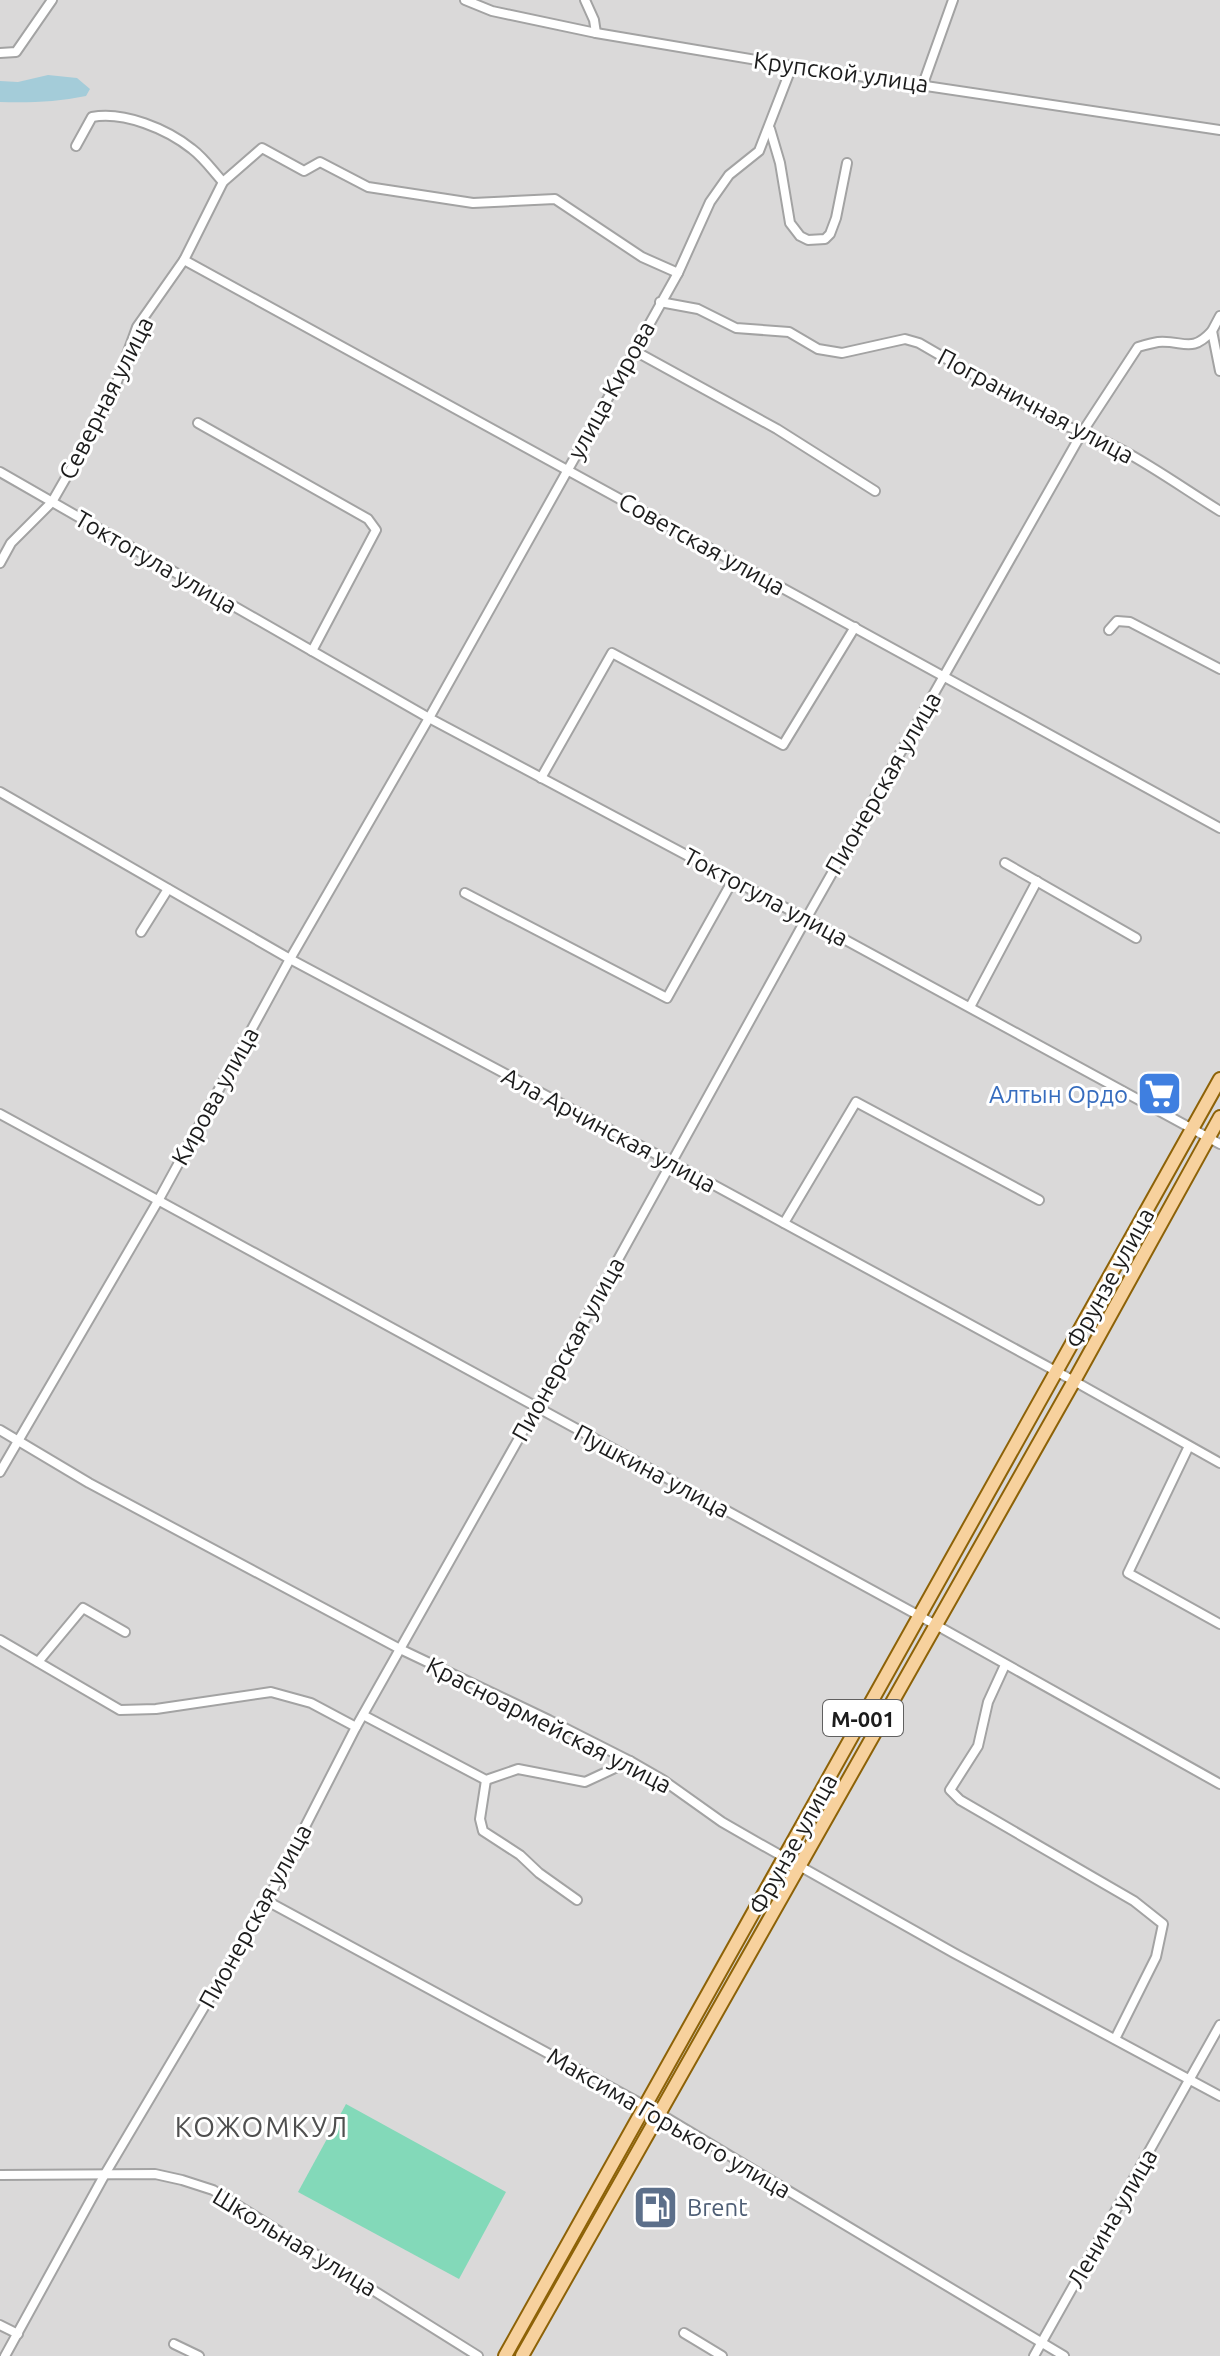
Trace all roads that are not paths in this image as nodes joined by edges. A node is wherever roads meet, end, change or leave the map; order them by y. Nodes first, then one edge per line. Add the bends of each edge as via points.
1 (52, 0) edge
2 (465, 0) edge
3 (585, 0) edge
4 (953, 0) edge
5 (596, 33) junction
6 (0, 53) edge
7 (792, 66) junction
8 (923, 84) junction
9 (770, 128) junction
10 (1220, 130) edge
11 (76, 146) dead end
12 (847, 163) dead end
13 (223, 182) junction
14 (184, 260) junction
15 (678, 273) junction
16 (660, 302) junction
17 (1220, 316) edge
18 (1212, 331) junction
19 (633, 350) junction
20 (1220, 371) edge
21 (198, 423) dead end
22 (1083, 431) junction
23 (566, 471) junction
24 (0, 472) edge
25 (875, 491) dead end
26 (52, 502) junction
27 (1220, 511) edge
28 (0, 563) edge
29 (855, 627) junction
30 (1109, 630) dead end
31 (312, 651) junction
32 (1220, 669) edge
33 (944, 676) junction
34 (429, 718) junction
35 (541, 778) junction
36 (0, 792) edge
37 (1220, 828) edge
38 (1005, 863) dead end
39 (733, 880) junction
40 (1037, 881) junction
41 (168, 889) junction
42 (465, 893) dead end
43 (806, 919) junction
44 (141, 932) dead end
45 (1136, 938) dead end
46 (290, 959) junction
47 (970, 1007) junction
48 (1220, 1079) edge
49 (0, 1114) edge
50 (1220, 1117) edge
51 (1193, 1129) junction
52 (1214, 1141) edge
53 (670, 1163) junction
54 (1039, 1200) dead end
55 (158, 1201) junction
56 (784, 1223) junction
57 (1058, 1372) junction
58 (1074, 1381) junction
59 (536, 1408) junction
60 (0, 1430) edge
61 (18, 1440) junction
62 (1189, 1446) junction
63 (1220, 1463) edge
64 (0, 1472) edge
65 (920, 1616) junction
66 (1220, 1624) edge
67 (936, 1625) junction
68 (125, 1632) dead end
69 (0, 1640) edge
70 (400, 1649) junction
71 (38, 1662) junction
72 (1005, 1665) junction
73 (363, 1715) junction
74 (356, 1727) junction
75 (630, 1761) junction
76 (486, 1780) junction
77 (1220, 1784) edge
78 (785, 1857) junction
79 (800, 1865) junction
80 (577, 1900) dead end
81 (267, 1901) junction
82 (1220, 2025) edge
83 (1115, 2039) junction
84 (1190, 2080) junction
85 (1220, 2096) edge
86 (647, 2107) junction
87 (660, 2114) junction
88 (105, 2174) junction
89 (0, 2175) edge
90 (0, 2325) edge
91 (684, 2333) dead end
92 (18, 2334) junction
93 (1041, 2343) junction
94 (174, 2344) dead end
95 (5, 2356) edge
96 (199, 2356) edge
97 (478, 2356) edge
98 (505, 2356) edge
99 (522, 2356) edge
100 (722, 2356) edge
101 (1034, 2356) edge
102 (1064, 2356) edge

1 - 6 street via 16,52
2 - 5 street, Крупской улица via 492,11
3 - 5 street
4 - 8 street
5 - 7 street, Крупской улица
7 - 8 street, Крупской улица
7 - 9 street, улица Кирова
8 - 10 street, Крупской улица
9 - 12 street via 790,223 808,240 830,234
9 - 15 street, улица Кирова via 759,151 729,175 710,202
11 - 13 street via 92,117 105,114 169,135 194,150
13 - 14 street, Северная улица
13 - 15 street via 262,148 304,171 320,162 368,187 473,203 555,199 642,257
14 - 23 street, Советская улица
14 - 26 street, Северная улица via 137,327 110,401
15 - 16 street, улица Кирова
16 - 19 street, улица Кирова
16 - 22 street, Пограничная улица via 698,309 736,328 789,332 818,349 842,353 905,339 919,343 1059,424
17 - 18 street
18 - 20 street
18 - 22 street, Пионерская улица via 1201,344 1138,347
19 - 23 street, улица Кирова
19 - 25 street via 777,429
21 - 31 street via 368,519 376,530
22 - 27 street, Пограничная улица
22 - 33 street, Пионерская улица
23 - 29 street, Советская улица
23 - 34 street, улица Кирова
24 - 26 street, Токтогула улица
26 - 28 street, Северная улица via 11,543
26 - 31 street, Токтогула улица
29 - 33 street, Советская улица
29 - 35 street via 783,745 612,653
30 - 32 street via 1117,621 1130,622
31 - 34 street, Токтогула улица
33 - 37 street, Советская улица
33 - 43 street, Пионерская улица
34 - 35 street, Токтогула улица
34 - 46 street, Кирова улица
35 - 39 street, Токтогула улица
36 - 41 street, Ала Арчинская улица
38 - 40 street
39 - 42 street via 667,998
39 - 43 street, Токтогула улица
40 - 45 street
40 - 47 street
41 - 44 street
41 - 46 street, Ала Арчинская улица
43 - 47 street, Токтогула улица
43 - 53 street, Пионерская улица
46 - 53 street, Ала Арчинская улица
46 - 55 street, Кирова улица
47 - 51 street, Токтогула улица
48 - 51 main road, Фрунзе улица / M-001
49 - 55 street, Пушкина улица
50 - 52 main road, Фрунзе улица / M-001
51 - 52 street, Токтогула улица
51 - 57 main road, Фрунзе улица / M-001
52 - 58 main road, Фрунзе улица / M-001
53 - 56 street, Ала Арчинская улица
53 - 59 street, Пионерская улица
54 - 56 street via 856,1102
55 - 59 street, Пушкина улица
55 - 61 street, Кирова улица
56 - 57 street, Ала Арчинская улица
57 - 58 street, Ала Арчинская улица
57 - 65 main road, Фрунзе улица / M-001
58 - 62 street, Ала Арчинская улица
58 - 67 main road, Фрунзе улица / M-001
59 - 65 street, Пушкина улица
59 - 70 street, Пионерская улица
60 - 61 street, Красноармейская улица
61 - 64 street, Кирова улица
61 - 70 street, Красноармейская улица
62 - 63 street, Ала Арчинская улица
62 - 66 street via 1128,1573
65 - 67 street, Пушкина улица
65 - 78 main road, Фрунзе улица / M-001
67 - 72 street, Пушкина улица
67 - 79 main road, Фрунзе улица / M-001
68 - 71 street via 83,1608
69 - 71 street
70 - 73 street, Пионерская улица
70 - 75 street, Красноармейская улица
71 - 74 street via 120,1710 271,1692 311,1703
72 - 77 street, Пушкина улица
72 - 83 street via 988,1702 978,1746 950,1790 1134,1901 1163,1924 1156,1957
73 - 74 street, Пионерская улица
73 - 76 street
74 - 81 street, Пионерская улица
75 - 76 street via 585,1782 518,1769
75 - 78 street, Красноармейская улица
76 - 80 street via 483,1831
78 - 79 street, Красноармейская улица
78 - 86 main road, Фрунзе улица / M-001
79 - 83 street, Красноармейская улица
79 - 87 main road, Фрунзе улица / M-001
81 - 86 street, Максима Горького улица
81 - 88 street, Пионерская улица
82 - 84 street
83 - 84 street, Красноармейская улица
84 - 85 street, Красноармейская улица
84 - 93 street, Ленина улица
86 - 87 street, Максима Горького улица
86 - 98 main road, Фрунзе улица / M-001
87 - 93 street, Максима Горького улица
87 - 99 main road, Фрунзе улица / M-001
88 - 89 street, Школьная улица
88 - 92 street, Пионерская улица
88 - 97 street, Школьная улица via 155,2174 213,2190
90 - 92 street
91 - 100 street
92 - 95 street, Пионерская улица
93 - 101 street, Ленина улица
93 - 102 street, Максима Горького улица
94 - 96 street

